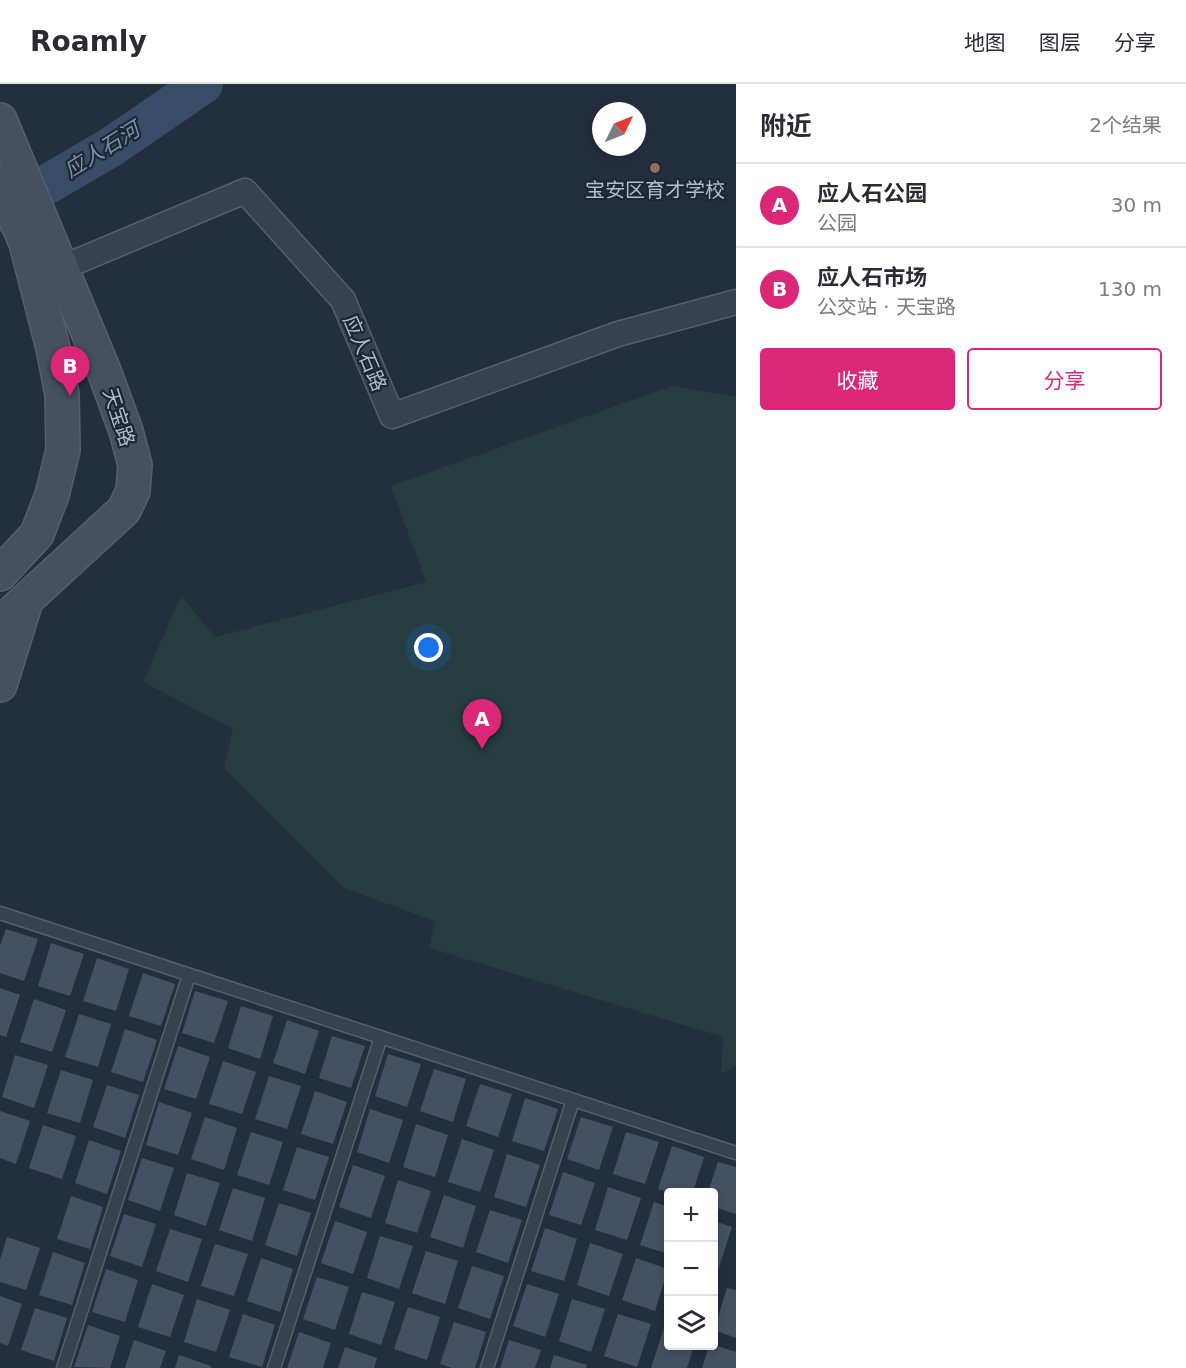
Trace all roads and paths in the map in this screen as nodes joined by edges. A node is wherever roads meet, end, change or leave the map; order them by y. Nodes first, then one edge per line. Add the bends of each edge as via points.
1 (0, 120) edge
2 (7, 169) edge
3 (49, 273) junction
4 (736, 302) edge
5 (6, 568) edge
6 (27, 599) junction
7 (0, 624) edge
8 (0, 685) edge
9 (0, 913) edge
10 (189, 975) junction
11 (381, 1037) junction
12 (573, 1100) junction
13 (736, 1153) edge
14 (63, 1368) edge
15 (274, 1368) edge
16 (487, 1368) edge

1 - 2 street, 天宝路
2 - 3 street, 天宝路
3 - 4 street, 应人石路 via 245,191 343,300 392,416 618,334
3 - 5 street, 天宝路 via 62,394 63,450 37,534
3 - 6 street, 天宝路 via 104,371 135,465 133,491 124,510
6 - 7 street, 天宝路
6 - 8 street
9 - 10 lane
10 - 11 lane
10 - 14 lane
11 - 12 lane
11 - 15 lane
12 - 13 lane
12 - 16 lane

